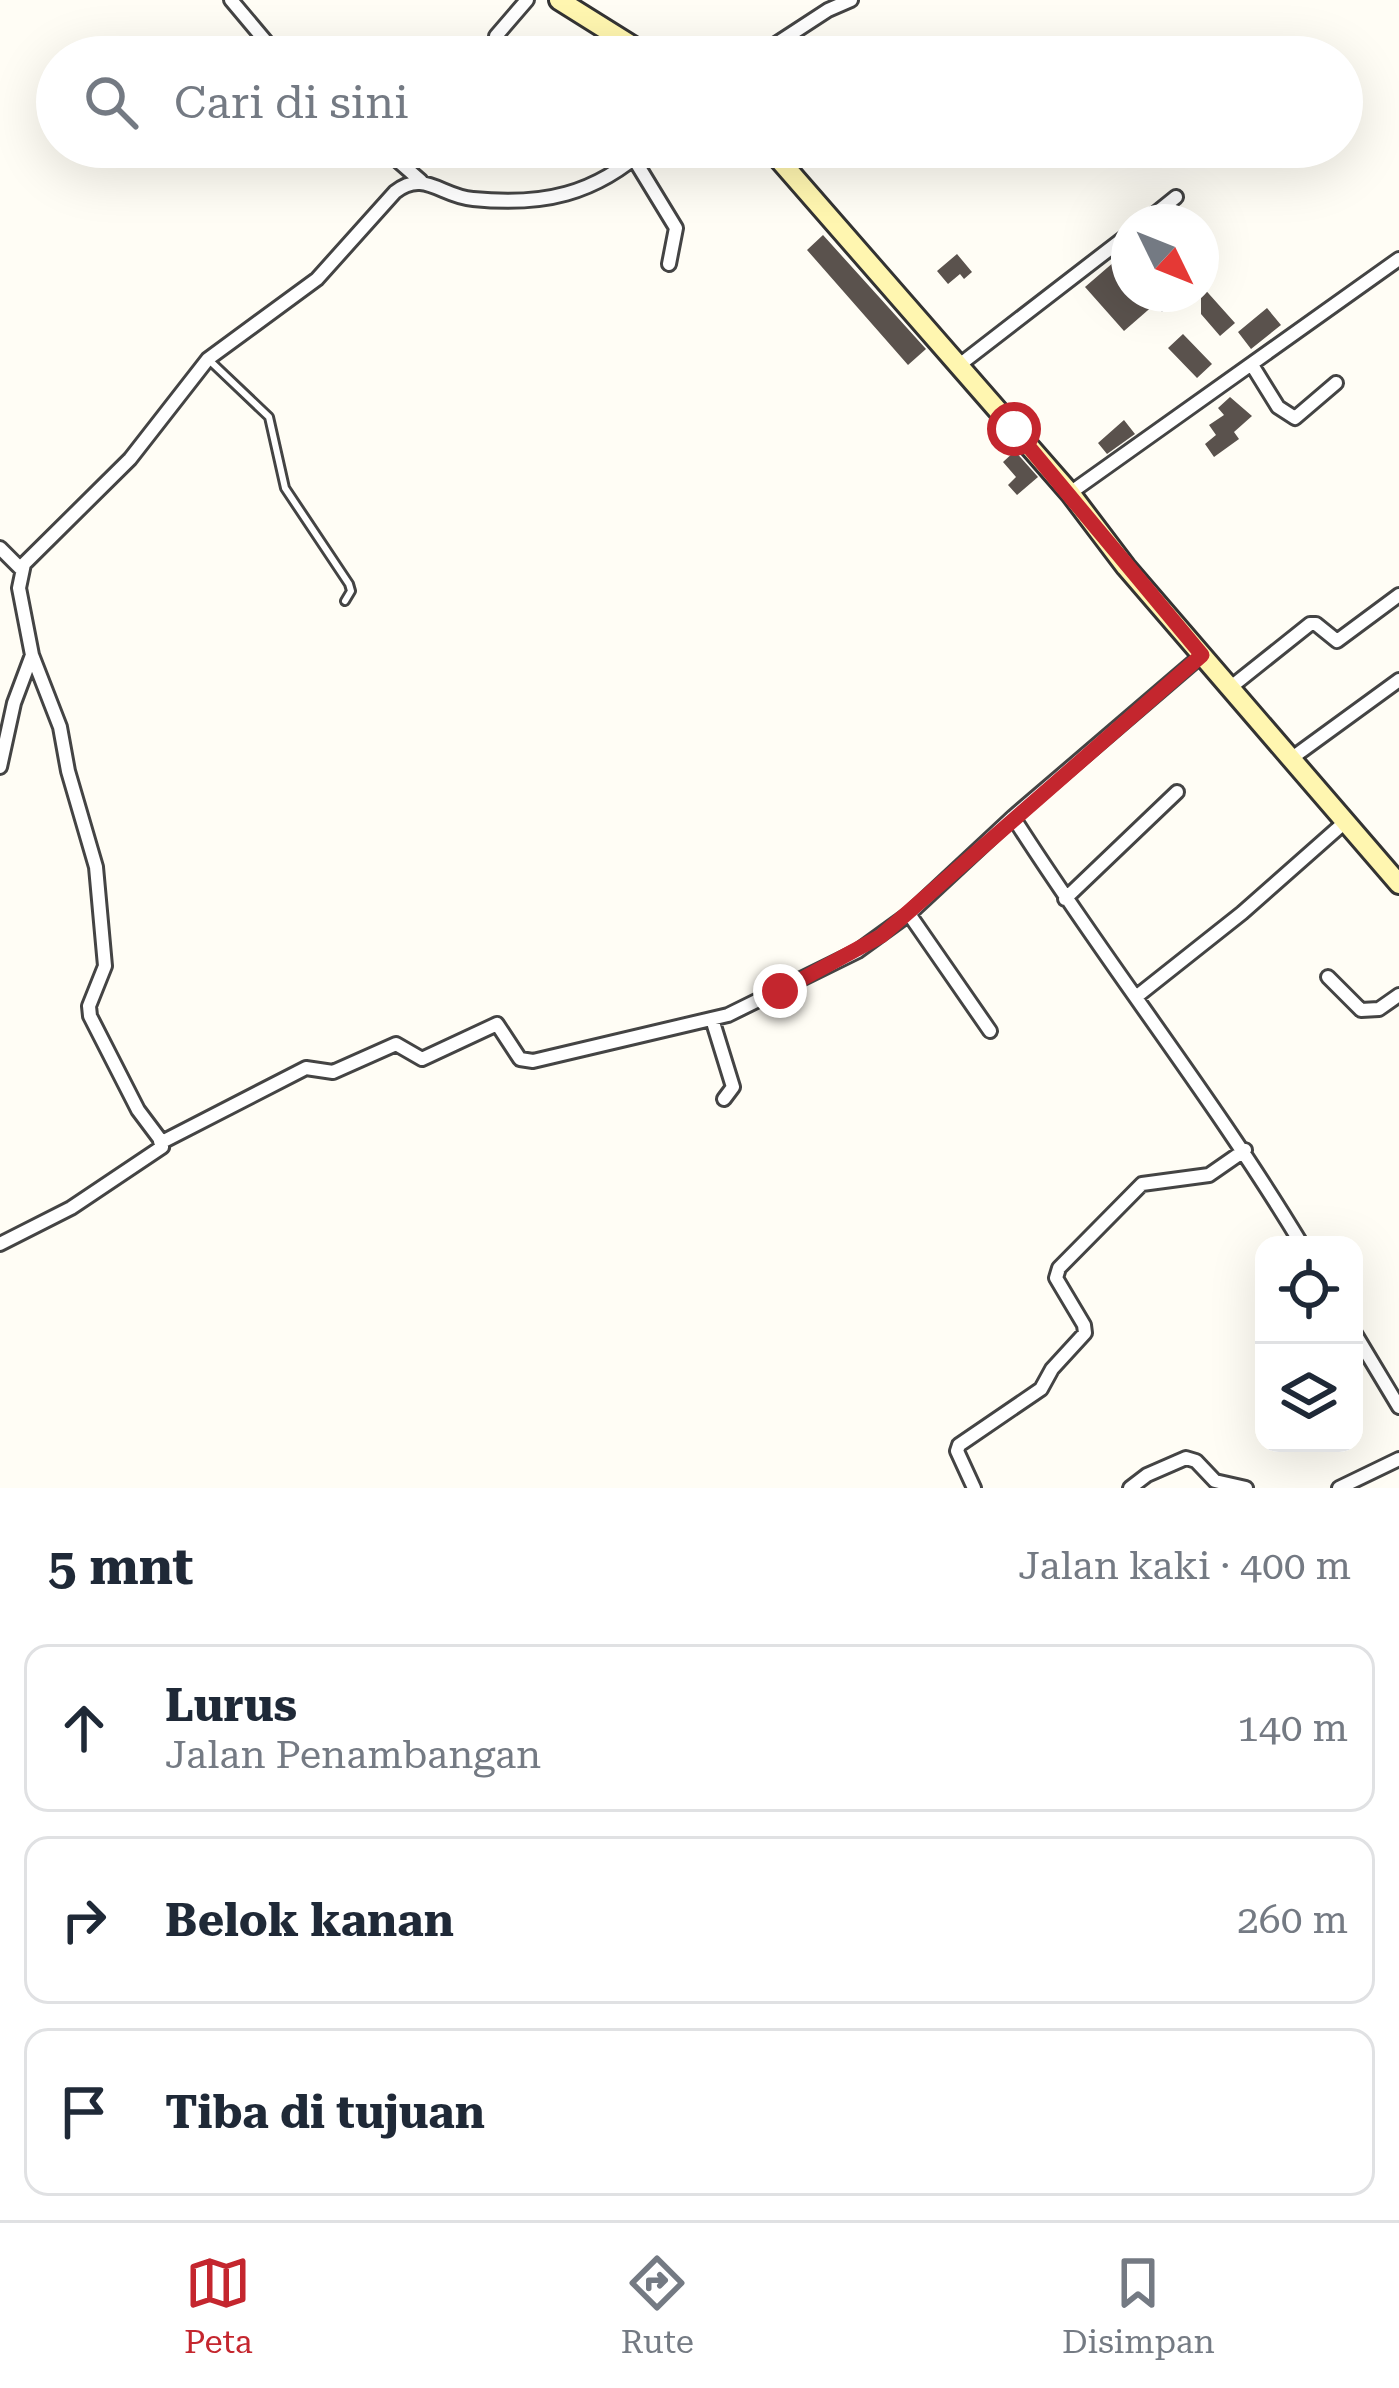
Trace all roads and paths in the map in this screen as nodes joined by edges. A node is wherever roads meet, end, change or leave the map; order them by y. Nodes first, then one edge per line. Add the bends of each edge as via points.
1 (230, 0) edge
2 (527, 0) edge
3 (850, 0) edge
4 (566, 2) edge
5 (261, 36) edge
6 (496, 36) dead end
7 (618, 36) edge
8 (788, 36) edge
9 (406, 168) edge
10 (620, 168) edge
11 (639, 168) edge
12 (786, 168) edge
13 (421, 181) junction
14 (1176, 197) dead end
15 (1167, 204) edge
16 (1111, 248) edge
17 (1399, 259) edge
18 (669, 264) dead end
19 (208, 359) junction
20 (1252, 364) junction
21 (958, 366) junction
22 (1336, 383) dead end
23 (1070, 493) junction
24 (0, 548) edge
25 (22, 570) junction
26 (1399, 596) edge
27 (345, 601) dead end
28 (32, 655) junction
29 (1202, 655) junction
30 (1399, 680) edge
31 (1231, 687) junction
32 (1292, 758) junction
33 (0, 767) edge
34 (1178, 792) dead end
35 (1013, 817) junction
36 (1345, 822) junction
37 (1399, 884) edge
38 (1065, 899) junction
39 (909, 914) junction
40 (1328, 976) dead end
41 (1399, 995) edge
42 (1136, 998) junction
43 (712, 1018) junction
44 (990, 1031) dead end
45 (724, 1099) dead end
46 (160, 1142) junction
47 (1244, 1150) junction
48 (1297, 1236) edge
49 (0, 1244) edge
50 (1361, 1344) edge
51 (1399, 1407) edge
52 (1399, 1459) edge
53 (974, 1488) edge
54 (1130, 1488) edge
55 (1246, 1488) edge
56 (1339, 1488) edge

1 - 5 street
2 - 6 street
3 - 8 street
4 - 7 street
9 - 13 street
10 - 13 street via 560,198 476,200
11 - 18 street via 676,228
12 - 21 street
13 - 19 street via 395,191 296,297
14 - 15 street
16 - 21 street
17 - 20 street
19 - 25 street via 130,459
19 - 27 lane via 269,417 285,488 349,584
20 - 22 street via 1294,418
20 - 23 street
21 - 23 street
23 - 29 street
24 - 25 street
25 - 28 street
26 - 31 street via 1337,641 1310,624
28 - 33 street
28 - 46 street via 55,710 96,867 105,966 90,1016
29 - 31 street
29 - 35 street
30 - 32 street
31 - 32 street
32 - 36 street
34 - 38 street
35 - 38 street
35 - 39 street
36 - 37 street
36 - 42 street
38 - 42 street
39 - 43 street via 858,951
39 - 44 street
40 - 41 street via 1360,1010 1379,1010
42 - 47 street
43 - 45 street via 733,1087
43 - 46 street via 526,1061 496,1024 422,1059 396,1043 333,1072 306,1068
46 - 49 street via 162,1148 70,1208
47 - 48 street
47 - 53 street via 1208,1175 1142,1184 1059,1268 1055,1278 1085,1334 1041,1389 959,1445
50 - 51 street
52 - 56 street
54 - 55 street via 1186,1458 1215,1481

